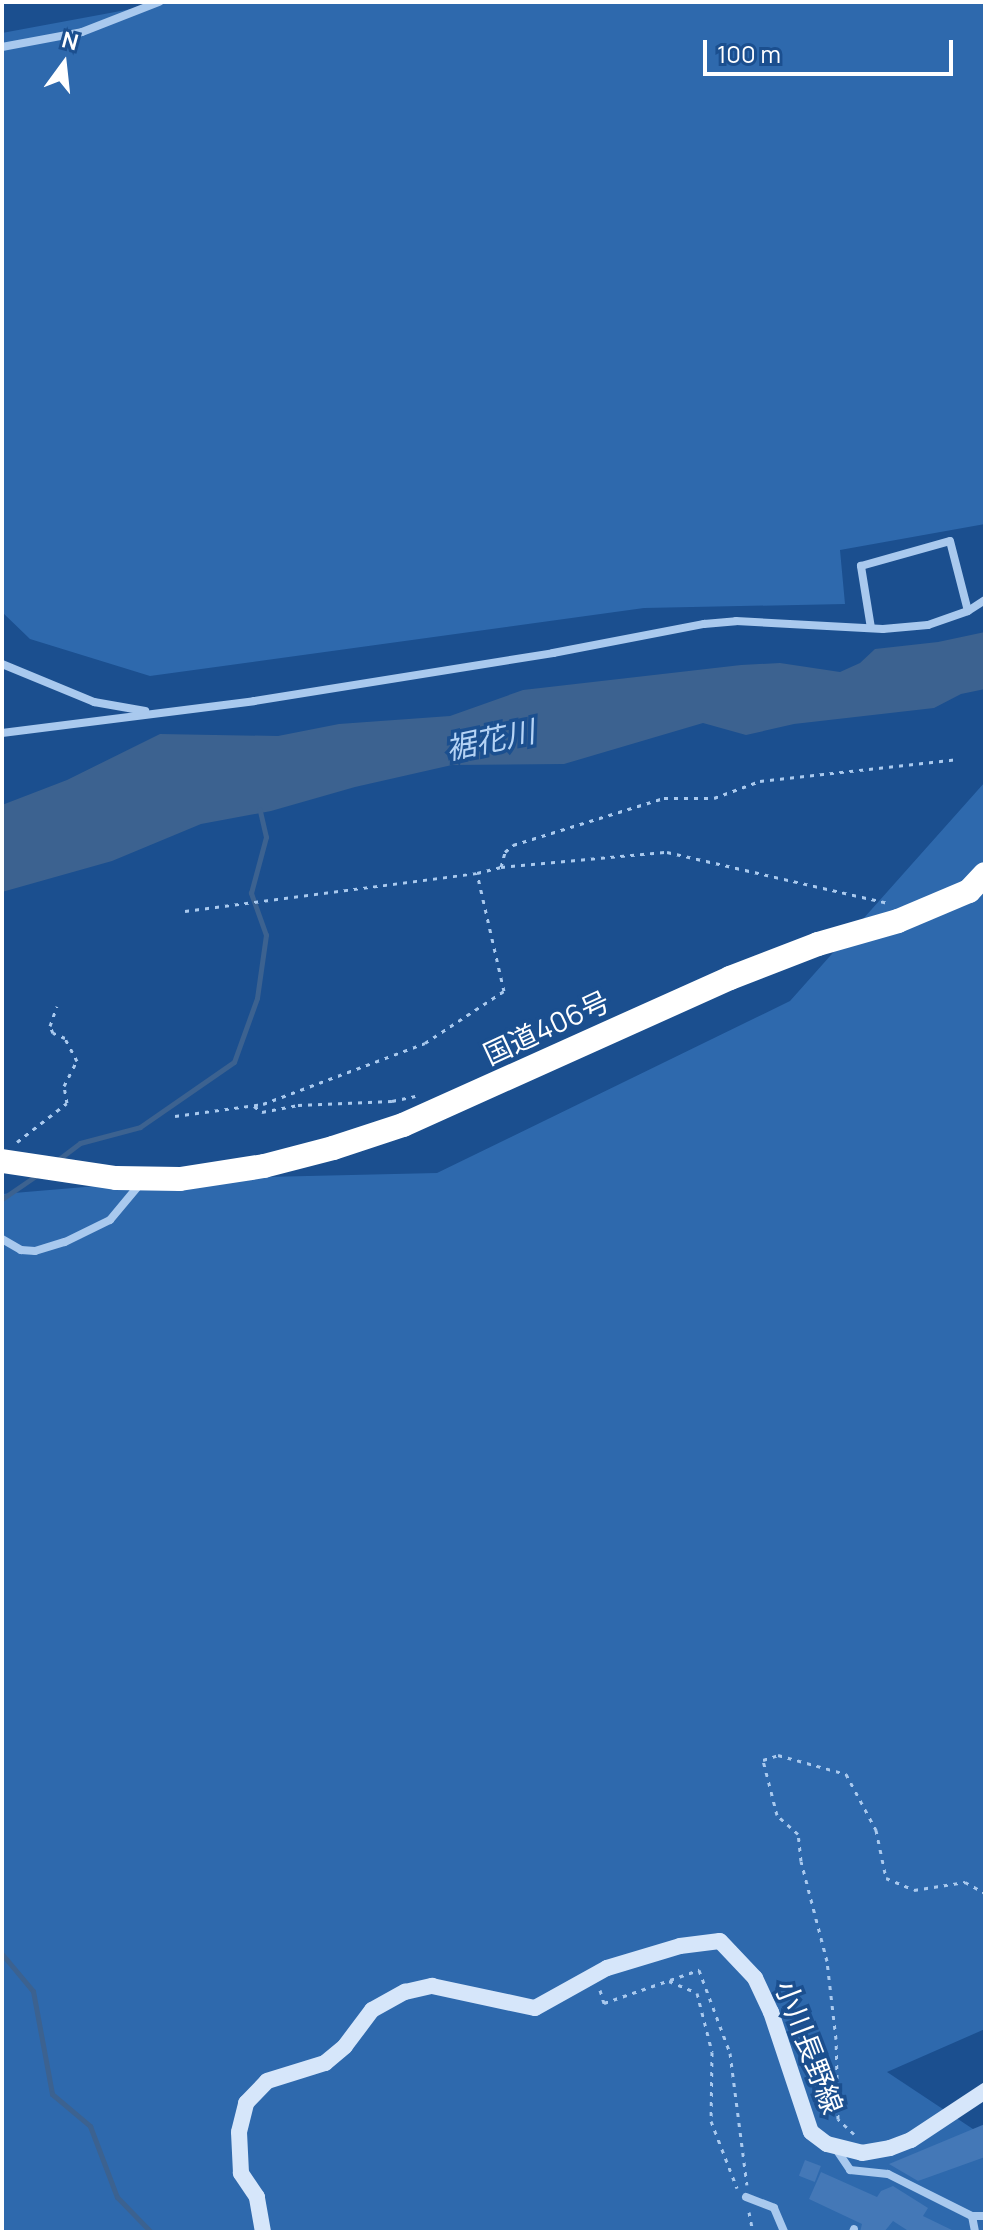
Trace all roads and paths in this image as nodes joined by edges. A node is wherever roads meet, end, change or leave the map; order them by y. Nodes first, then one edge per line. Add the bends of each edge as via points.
1 (159, 2) edge
2 (2, 47) edge
3 (985, 600) edge
4 (968, 611) junction
5 (871, 628) junction
6 (2, 664) edge
7 (154, 713) junction
8 (2, 733) edge
9 (959, 759) dead end
10 (501, 867) junction
11 (477, 873) junction
12 (985, 874) edge
13 (890, 903) dead end
14 (185, 911) dead end
15 (57, 1006) dead end
16 (422, 1094) dead end
17 (254, 1106) junction
18 (175, 1116) dead end
19 (6, 1154) edge
20 (143, 1180) junction
21 (2, 1239) edge
22 (985, 1893) edge
23 (595, 1974) junction
24 (669, 1981) junction
25 (985, 2091) edge
26 (834, 2146) junction
27 (875, 2153) junction
28 (746, 2197) junction
29 (972, 2216) junction
30 (985, 2216) edge
31 (263, 2232) edge
32 (753, 2232) edge
33 (784, 2232) edge
34 (975, 2232) edge

1 - 2 street via 82,32
3 - 4 street
4 - 5 street via 928,625
4 - 5 street via 950,541 861,566
5 - 7 street via 704,624 285,696
6 - 7 street via 94,702
7 - 8 street
9 - 10 path via 760,781 714,798 664,798 513,845
10 - 11 path
10 - 13 path via 667,852
11 - 14 path
11 - 17 path via 504,991 425,1043
12 - 20 highway, 国道406号 via 969,891 730,978 403,1125 264,1166
15 - 19 path via 50,1026 65,1038 77,1061 64,1086 67,1103
16 - 17 path via 262,1112
17 - 18 path
19 - 20 highway, 国道406号
20 - 21 street via 110,1220 65,1242 35,1251
22 - 27 path via 965,1882 914,1890 886,1878 876,1830 846,1774 778,1755 763,1760 777,1815 798,1834 827,1961 838,2119
23 - 24 path via 604,2003
23 - 26 main road, 小川長野線 via 664,1950 720,1941 761,1990 811,2132
23 - 31 main road, 小川長野線 via 535,2008 432,1986 405,1992 372,2010 325,2063 267,2081 246,2103 239,2132 241,2173 257,2197
24 - 28 path via 697,1993 712,2052 711,2121
24 - 28 path via 699,1970 730,2053
25 - 27 main road via 911,2140
26 - 27 main road, 小川長野線
26 - 29 street via 850,2170 888,2174
28 - 32 path
28 - 33 street via 774,2208
29 - 30 street
29 - 34 street

